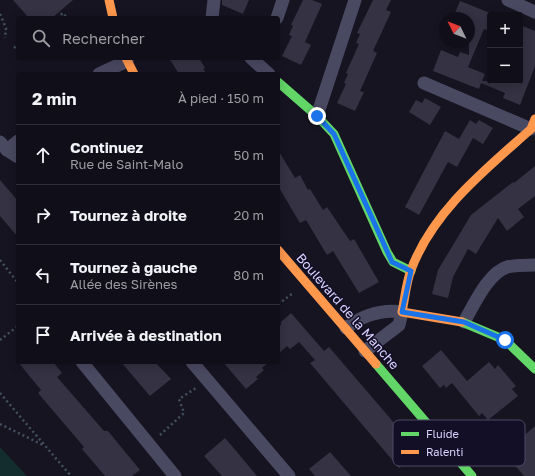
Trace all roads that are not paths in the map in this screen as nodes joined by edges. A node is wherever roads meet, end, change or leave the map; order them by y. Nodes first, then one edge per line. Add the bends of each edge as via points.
1 (109, 0) edge
2 (214, 0) edge
3 (283, 0) edge
4 (355, 0) edge
5 (508, 0) edge
6 (535, 12) edge
7 (113, 16) edge
8 (212, 16) edge
9 (278, 16) edge
10 (124, 60) edge
11 (127, 60) edge
12 (254, 60) edge
13 (265, 66) edge
14 (103, 72) edge
15 (133, 72) edge
16 (424, 83) dead end
17 (280, 84) edge
18 (317, 116) junction
19 (533, 124) edge
20 (16, 143) edge
21 (8, 150) edge
22 (280, 252) edge
23 (535, 264) edge
24 (411, 271) junction
25 (402, 312) junction
26 (464, 322) junction
27 (346, 328) junction
28 (365, 351) junction
29 (84, 364) edge
30 (194, 364) edge
31 (535, 369) edge
32 (424, 420) edge
33 (463, 466) edge
34 (176, 476) edge
35 (289, 476) edge
36 (472, 476) edge

1 - 7 street
2 - 8 street
3 - 9 street
4 - 18 street
5 - 6 street
10 - 14 street
11 - 15 street
12 - 13 street
16 - 19 street
17 - 18 street
18 - 24 street via 334,134 392,262
19 - 24 street via 451,204 421,248
20 - 21 street
22 - 27 street, Boulevard de la Manche
23 - 26 street via 506,267 494,274
24 - 25 street
25 - 26 street
25 - 27 street via 391,311 370,315
25 - 28 street via 399,325
26 - 31 street via 505,340
27 - 28 street, Boulevard de la Manche
28 - 32 street, Boulevard de la Manche
29 - 34 street
30 - 35 street
33 - 36 street, Boulevard de la Manche

